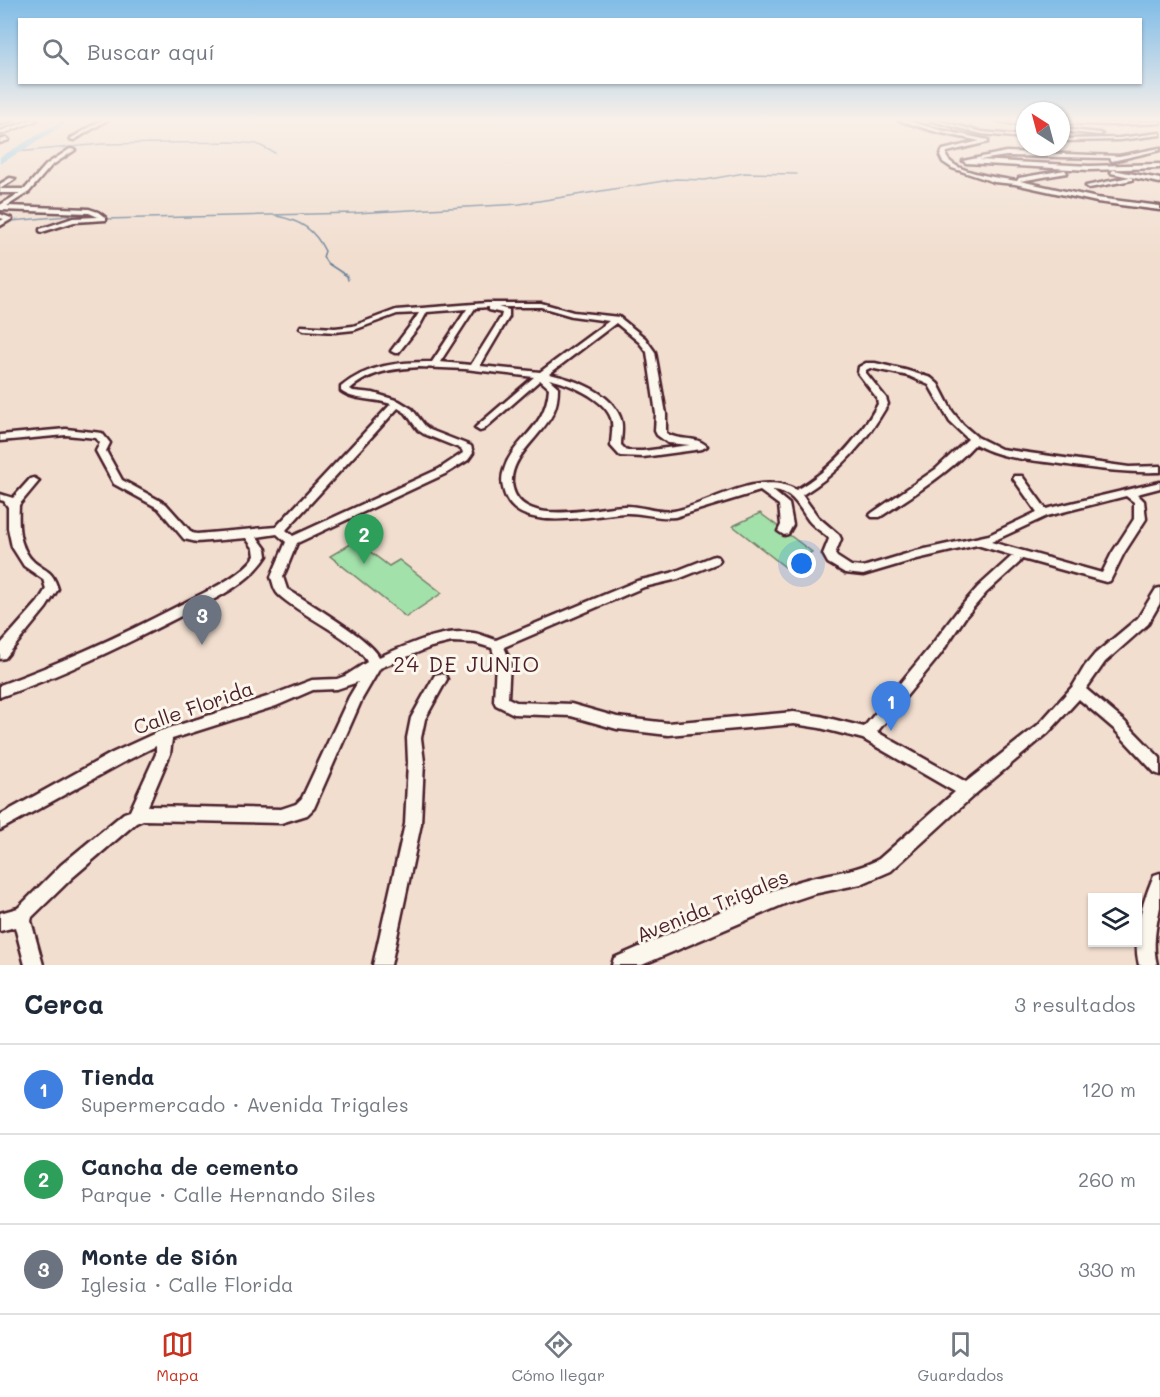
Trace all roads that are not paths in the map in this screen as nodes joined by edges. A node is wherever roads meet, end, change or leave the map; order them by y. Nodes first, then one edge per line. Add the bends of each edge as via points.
1 (49, 165) edge
2 (951, 165) edge
3 (1037, 165) edge
4 (1111, 165) edge
5 (1160, 166) edge
6 (1089, 168) junction
7 (1115, 168) junction
8 (1139, 177) junction
9 (12, 179) dead end
10 (1159, 181) edge
11 (1011, 182) junction
12 (1089, 186) dead end
13 (0, 189) edge
14 (27, 191) junction
15 (0, 208) edge
16 (1160, 208) edge
17 (0, 216) edge
18 (5, 222) edge
19 (42, 230) dead end
20 (487, 305) junction
21 (473, 306) junction
22 (424, 310) junction
23 (616, 319) junction
24 (304, 328) dead end
25 (395, 351) dead end
26 (434, 364) junction
27 (475, 366) junction
28 (540, 376) junction
29 (396, 404) junction
30 (480, 428) dead end
31 (0, 438) edge
32 (973, 440) junction
33 (1160, 470) edge
34 (1018, 478) dead end
35 (34, 481) dead end
36 (1160, 485) edge
37 (761, 488) junction
38 (1129, 493) junction
39 (797, 494) junction
40 (0, 497) edge
41 (14, 506) junction
42 (1043, 513) junction
43 (876, 515) dead end
44 (279, 531) junction
45 (784, 531) dead end
46 (249, 534) junction
47 (292, 542) junction
48 (978, 542) junction
49 (714, 560) dead end
50 (1015, 560) dead end
51 (1160, 592) edge
52 (497, 645) junction
53 (0, 654) edge
54 (375, 665) junction
55 (440, 679) dead end
56 (1078, 690) junction
57 (0, 691) edge
58 (867, 734) junction
59 (165, 735) junction
60 (1160, 768) edge
61 (967, 791) junction
62 (136, 814) junction
63 (0, 823) edge
64 (1160, 881) edge
65 (22, 916) junction
66 (0, 922) edge
67 (34, 965) edge
68 (382, 965) edge
69 (621, 965) edge
70 (1148, 965) edge

1 - 14 street
2 - 11 street via 989,179
3 - 6 street
4 - 7 street
5 - 7 street
6 - 7 street
6 - 8 street
6 - 11 street
8 - 10 street
8 - 12 street
9 - 13 street
11 - 16 street via 1089,199
13 - 14 street
14 - 15 street
15 - 19 street via 89,212 103,219 76,220
17 - 18 street
20 - 21 street
20 - 23 street via 540,305 572,314
20 - 27 street via 506,312
21 - 22 street
21 - 26 street
22 - 24 street via 396,312 354,328
22 - 25 street
23 - 28 street
23 - 28 street via 651,352 662,435 671,441 702,446 624,454 616,446 616,419 603,402 566,381
26 - 27 street
26 - 29 street via 379,370 356,379 345,389 351,394
27 - 28 street
28 - 30 street
28 - 37 street via 554,387 547,418 509,469 507,482 512,499 526,509 556,517 627,509 672,514
29 - 44 street
29 - 47 street via 408,410 428,433 466,448 468,453 433,476
31 - 46 street via 66,432 99,435 105,443 101,451 118,482 162,506 188,536
32 - 33 street via 1007,454 1129,470
32 - 39 street via 926,379 877,366 864,367 862,373 883,400 876,418 847,457
32 - 43 street via 935,474
34 - 42 street
35 - 41 street
36 - 38 street
37 - 39 street via 774,486
37 - 45 street via 784,504
38 - 42 street
38 - 48 street via 1139,501 1140,519 1106,578
39 - 48 street via 812,517 835,538 829,554 832,560 849,570 863,572 916,555
40 - 41 street
41 - 53 street via 14,534 22,556 48,577 52,589
42 - 48 street
44 - 46 street
44 - 47 street
46 - 57 street via 261,556 222,589 100,651
47 - 54 street via 277,577 282,591 356,641 372,656
49 - 52 street via 641,584
50 - 58 street via 962,613
51 - 56 street, Avenida Trigales via 1143,621 1100,658
52 - 54 street, Calle Florida via 475,638 452,637
52 - 58 street via 503,661 501,701 514,708 571,710 617,723 668,729 794,718
54 - 59 street, Calle Florida via 350,680 312,686
54 - 62 street via 356,697 308,803 301,810 281,816
55 - 68 street via 418,718 412,824
56 - 60 street via 1113,718
56 - 61 street, Avenida Trigales via 1043,729
58 - 61 street
59 - 62 street via 163,754
59 - 63 street, Calle Florida
61 - 69 street, Avenida Trigales via 897,855 871,873 792,892
62 - 65 street via 67,871
64 - 70 street via 1144,941
65 - 66 street
65 - 67 street

